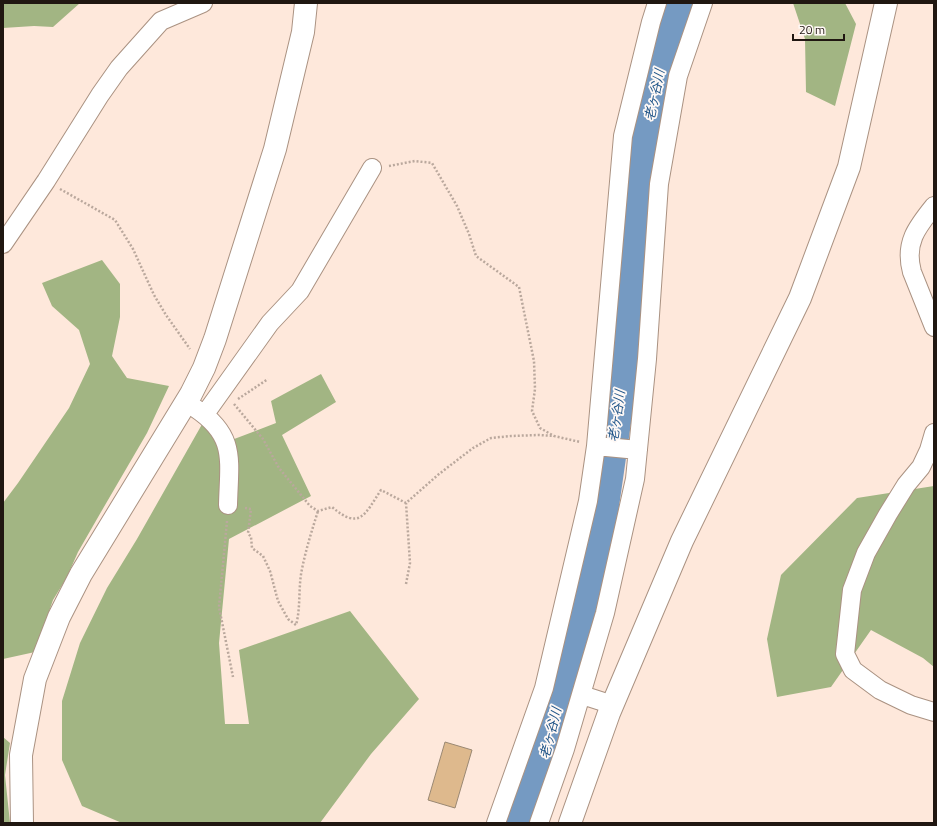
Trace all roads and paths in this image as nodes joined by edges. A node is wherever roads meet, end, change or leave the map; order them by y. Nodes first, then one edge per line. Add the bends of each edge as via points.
1 (203, 3) edge
2 (306, 3) edge
3 (657, 3) edge
4 (703, 3) edge
5 (886, 3) edge
6 (372, 168) joint
7 (46, 181) junction
8 (934, 206) edge
9 (3, 244) edge
10 (934, 327) edge
11 (192, 352) dead end
12 (268, 379) dead end
13 (186, 402) junction
14 (205, 414) junction
15 (934, 433) edge
16 (554, 436) junction
17 (596, 446) junction
18 (638, 450) junction
19 (406, 503) junction
20 (228, 505) junction
21 (318, 511) junction
22 (406, 584) dead end
23 (233, 677) dead end
24 (582, 695) junction
25 (613, 705) junction
26 (934, 712) edge
27 (22, 823) edge
28 (496, 823) edge
29 (539, 823) edge
30 (570, 823) edge

1 - 7 street via 161,21 119,68
2 - 13 street via 303,32 275,149 216,339
3 - 17 street via 623,136
4 - 18 street via 678,76 659,184
5 - 25 street via 849,167 800,298 682,540
6 - 14 street via 300,291 270,323
6 - 16 path via 416,161 432,163 457,206 476,256 520,287 534,361 535,389 532,411 540,428
7 - 9 street
7 - 11 path via 115,220 133,249 154,295
8 - 10 street via 917,227 911,244 909,263
12 - 21 path via 232,402 263,439 279,468 310,506
13 - 14 street
13 - 27 street via 81,574 59,617 35,679 21,754
14 - 20 street via 224,437 229,454
15 - 26 street via 921,467 899,497 866,553 852,590 845,654 853,670 880,690 911,705
16 - 17 path
16 - 19 path via 491,438 472,448
17 - 18 street
17 - 28 street via 588,501 544,688
18 - 24 street via 636,479 605,613
19 - 21 path via 381,490 361,518 341,516 332,508
19 - 22 path via 410,563
20 - 21 path via 251,509 248,533 252,548 263,556 278,601 288,619 296,625 302,569
20 - 23 path via 219,607
24 - 25 street
24 - 29 street
25 - 30 street

